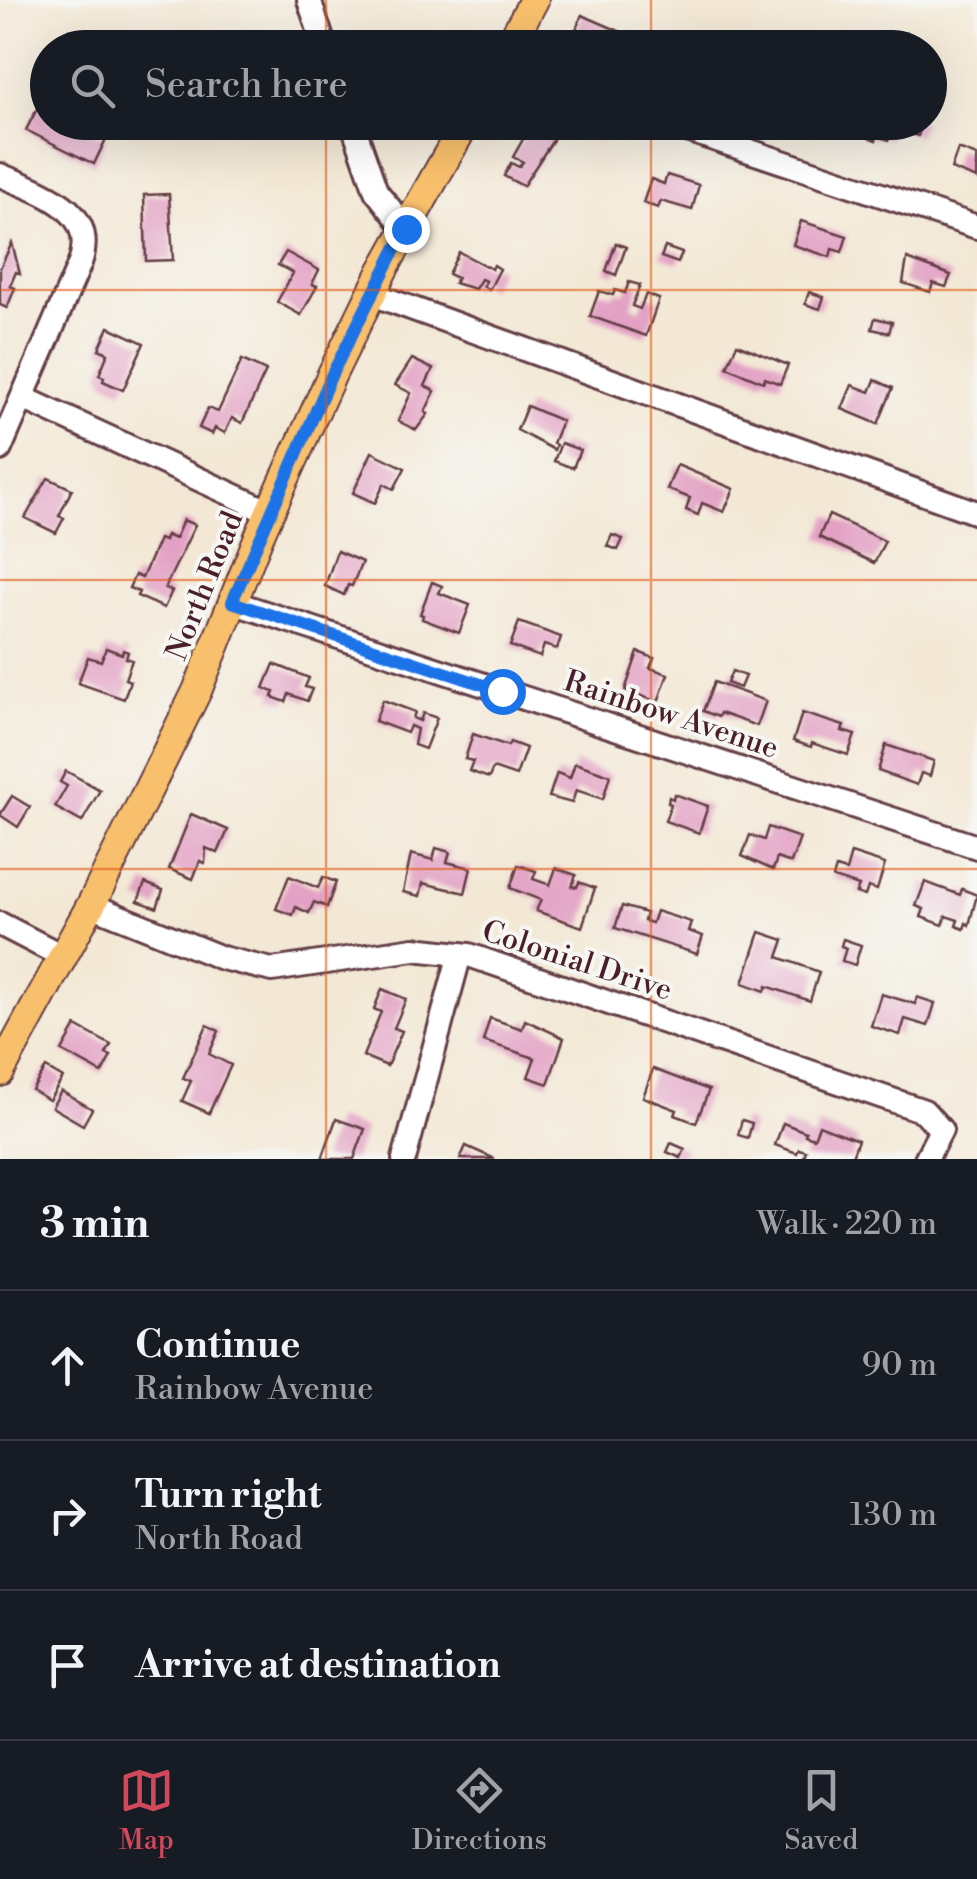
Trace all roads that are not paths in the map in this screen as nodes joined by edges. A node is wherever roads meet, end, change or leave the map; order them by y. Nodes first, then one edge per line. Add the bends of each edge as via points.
1 (309, 0) edge
2 (534, 0) edge
3 (320, 30) edge
4 (518, 30) edge
5 (358, 140) edge
6 (456, 140) edge
7 (717, 140) edge
8 (0, 175) edge
9 (977, 227) edge
10 (406, 229) junction
11 (372, 294) junction
12 (23, 398) junction
13 (0, 449) edge
14 (270, 512) junction
15 (977, 512) edge
16 (232, 602) junction
17 (977, 847) edge
18 (91, 906) junction
19 (0, 924) edge
20 (460, 954) junction
21 (64, 957) junction
22 (0, 1072) edge
23 (404, 1159) edge
24 (926, 1159) edge

1 - 3 street
2 - 4 main road
5 - 10 street via 376,192
6 - 10 main road, North Road
7 - 9 street
8 - 12 street via 68,208 84,238 80,264
10 - 11 main road, North Road
11 - 14 main road, North Road
11 - 15 street
12 - 13 street
12 - 14 street
14 - 16 main road, North Road
16 - 17 street, Rainbow Avenue
16 - 18 main road, North Road
18 - 20 street, Colonial Drive via 222,958 272,970 414,949
18 - 21 main road, North Road
19 - 21 street
20 - 23 street
20 - 24 street, Colonial Drive via 924,1111 941,1130
21 - 22 main road, North Road

